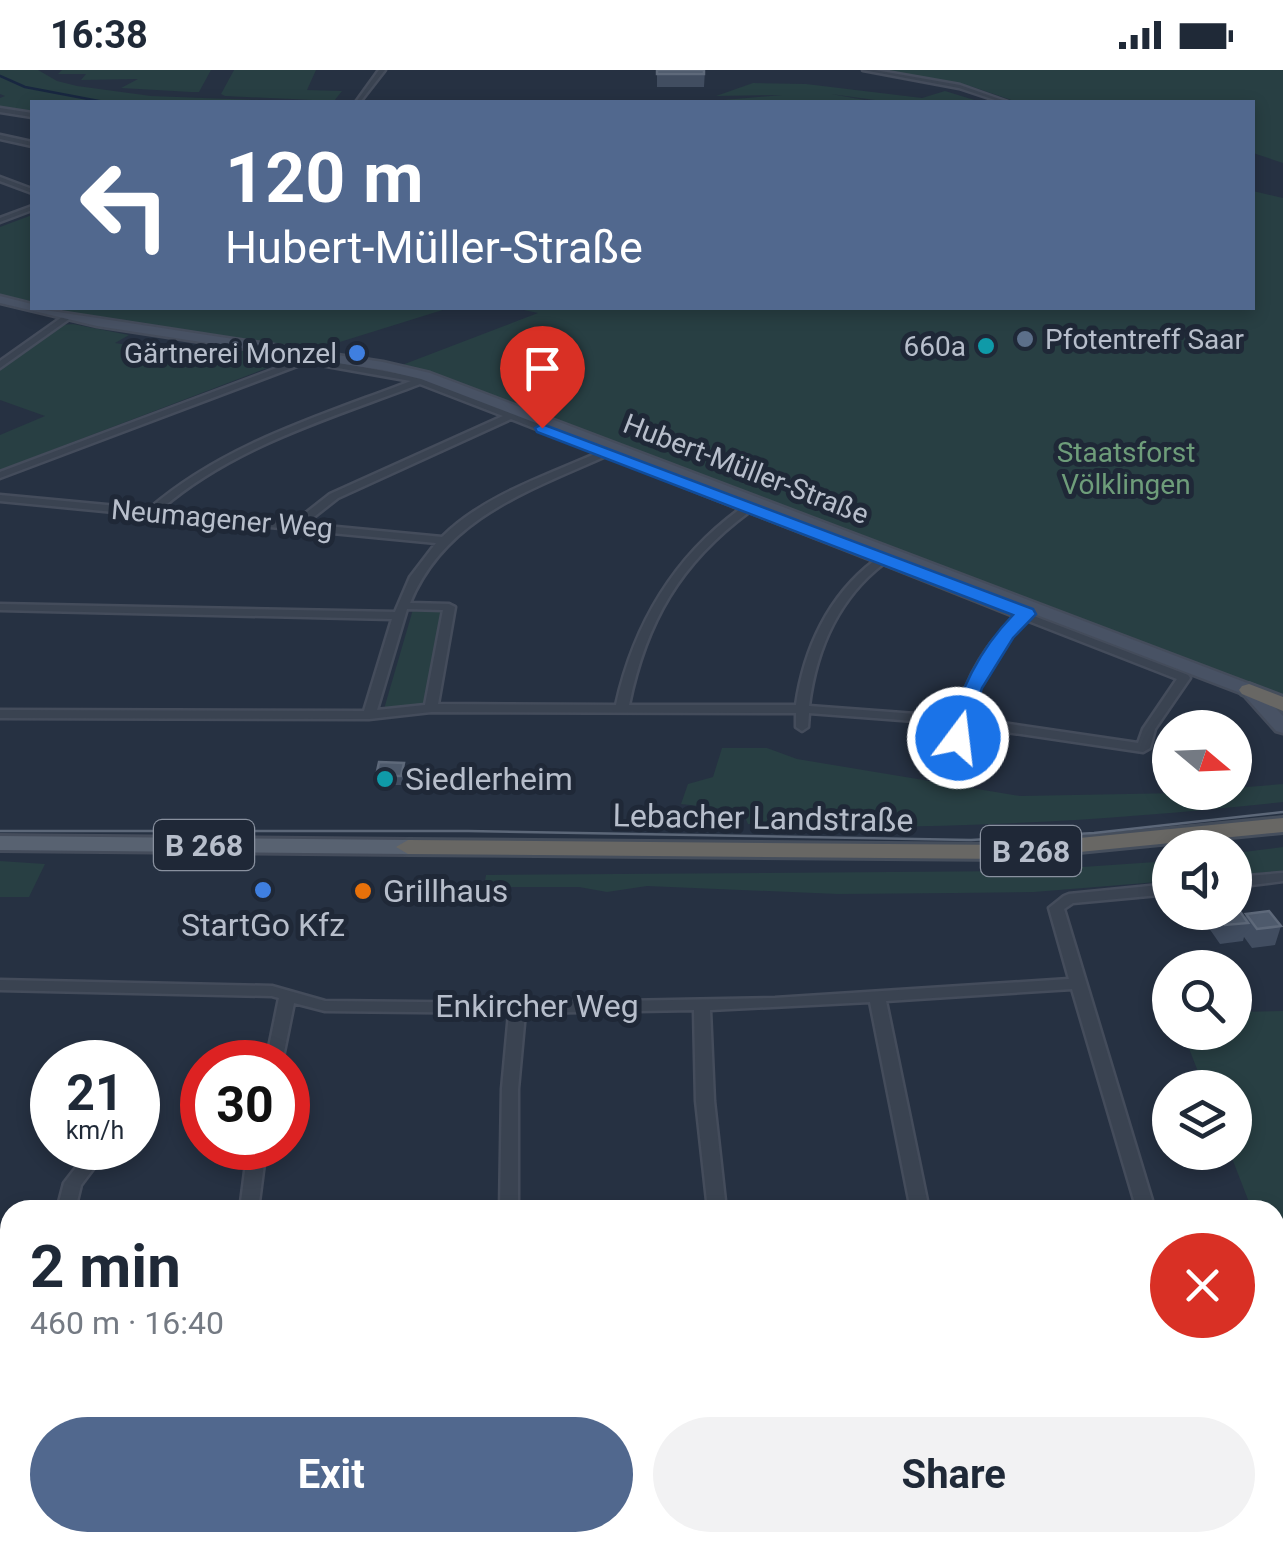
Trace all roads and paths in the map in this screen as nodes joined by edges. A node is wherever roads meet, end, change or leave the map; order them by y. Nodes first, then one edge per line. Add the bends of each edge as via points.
1 (382, 70) edge
2 (866, 70) edge
3 (359, 100) edge
4 (999, 100) edge
5 (0, 110) edge
6 (30, 115) edge
7 (0, 137) edge
8 (30, 144) edge
9 (0, 179) edge
10 (30, 189) edge
11 (30, 209) edge
12 (0, 220) edge
13 (0, 300) edge
14 (30, 307) edge
15 (42, 310) edge
16 (68, 316) junction
17 (314, 357) junction
18 (0, 365) edge
19 (419, 380) junction
20 (511, 416) junction
21 (605, 452) junction
22 (0, 475) edge
23 (0, 498) edge
24 (750, 507) junction
25 (151, 512) junction
26 (295, 526) junction
27 (445, 541) junction
28 (883, 559) junction
29 (0, 607) edge
30 (403, 611) junction
31 (1026, 614) junction
32 (1097, 632) junction
33 (1186, 675) junction
34 (1249, 690) junction
35 (1283, 705) edge
36 (622, 707) junction
37 (431, 708) junction
38 (802, 709) junction
39 (0, 714) edge
40 (369, 715) junction
41 (960, 721) junction
42 (802, 727) dead end
43 (1283, 729) edge
44 (958, 738) dead end
45 (1283, 826) edge
46 (1283, 837) edge
47 (1252, 841) edge
48 (0, 843) edge
49 (1152, 852) edge
50 (408, 853) junction
51 (0, 854) edge
52 (1283, 877) edge
53 (1252, 880) edge
54 (1152, 891) edge
55 (1076, 984) junction
56 (0, 985) edge
57 (288, 995) junction
58 (876, 998) junction
59 (702, 1006) junction
60 (518, 1008) junction
61 (279, 1040) edge
62 (83, 1170) edge
63 (255, 1170) edge
64 (69, 1200) edge
65 (251, 1200) edge
66 (508, 1200) edge
67 (716, 1200) edge
68 (918, 1200) edge
69 (1143, 1200) edge

1 - 3 street
2 - 4 street
5 - 6 street
7 - 8 street
9 - 10 street
11 - 12 street
13 - 14 main road, Hubert-Müller-Straße
15 - 16 main road, Hubert-Müller-Straße
16 - 17 main road, Hubert-Müller-Straße
16 - 18 street
17 - 19 street, Hubert-Müller-Straße
17 - 22 street
17 - 32 main road, Hubert-Müller-Straße via 434,379
19 - 20 street, Hubert-Müller-Straße
19 - 25 street via 225,460
20 - 21 street, Hubert-Müller-Straße
20 - 26 street via 334,496
21 - 24 street, Hubert-Müller-Straße
21 - 27 street via 494,506
23 - 25 street, Neumagener Weg
24 - 28 street, Hubert-Müller-Straße
24 - 36 street via 697,551 658,602 632,662
25 - 26 street, Neumagener Weg
26 - 27 street, Neumagener Weg
27 - 30 street via 417,575
28 - 31 street, Hubert-Müller-Straße
28 - 38 street via 831,617 809,670
29 - 30 street
30 - 37 street via 449,607
30 - 40 street
31 - 33 street, Hubert-Müller-Straße
31 - 41 street via 988,659
32 - 33 main road, Hubert-Müller-Straße
32 - 34 main road, Hubert-Müller-Straße
33 - 41 street via 1143,748
33 - 43 main road, Hubert-Müller-Straße via 1245,701
34 - 35 highway
34 - 43 main road, Hubert-Müller-Straße
36 - 37 street
36 - 38 street
37 - 40 street
38 - 41 street
38 - 42 street
39 - 40 street
41 - 44 street
45 - 50 highway, Lebacher Landstraße / B 268 via 1009,852
46 - 47 highway
48 - 50 main road, Lebacher Landstraße / B 268
49 - 50 highway, Lebacher Landstraße / B 268 via 1014,863
50 - 51 main road, Lebacher Landstraße / B 268
52 - 53 street
54 - 55 street via 1059,903 1058,925
55 - 58 street, Enkircher Weg
55 - 69 street
56 - 57 street, Enkircher Weg
57 - 60 street, Enkircher Weg via 324,1006
57 - 61 street
58 - 59 street, Enkircher Weg
58 - 68 street
59 - 60 street, Enkircher Weg
59 - 67 street
60 - 66 street
62 - 64 street
63 - 65 street

